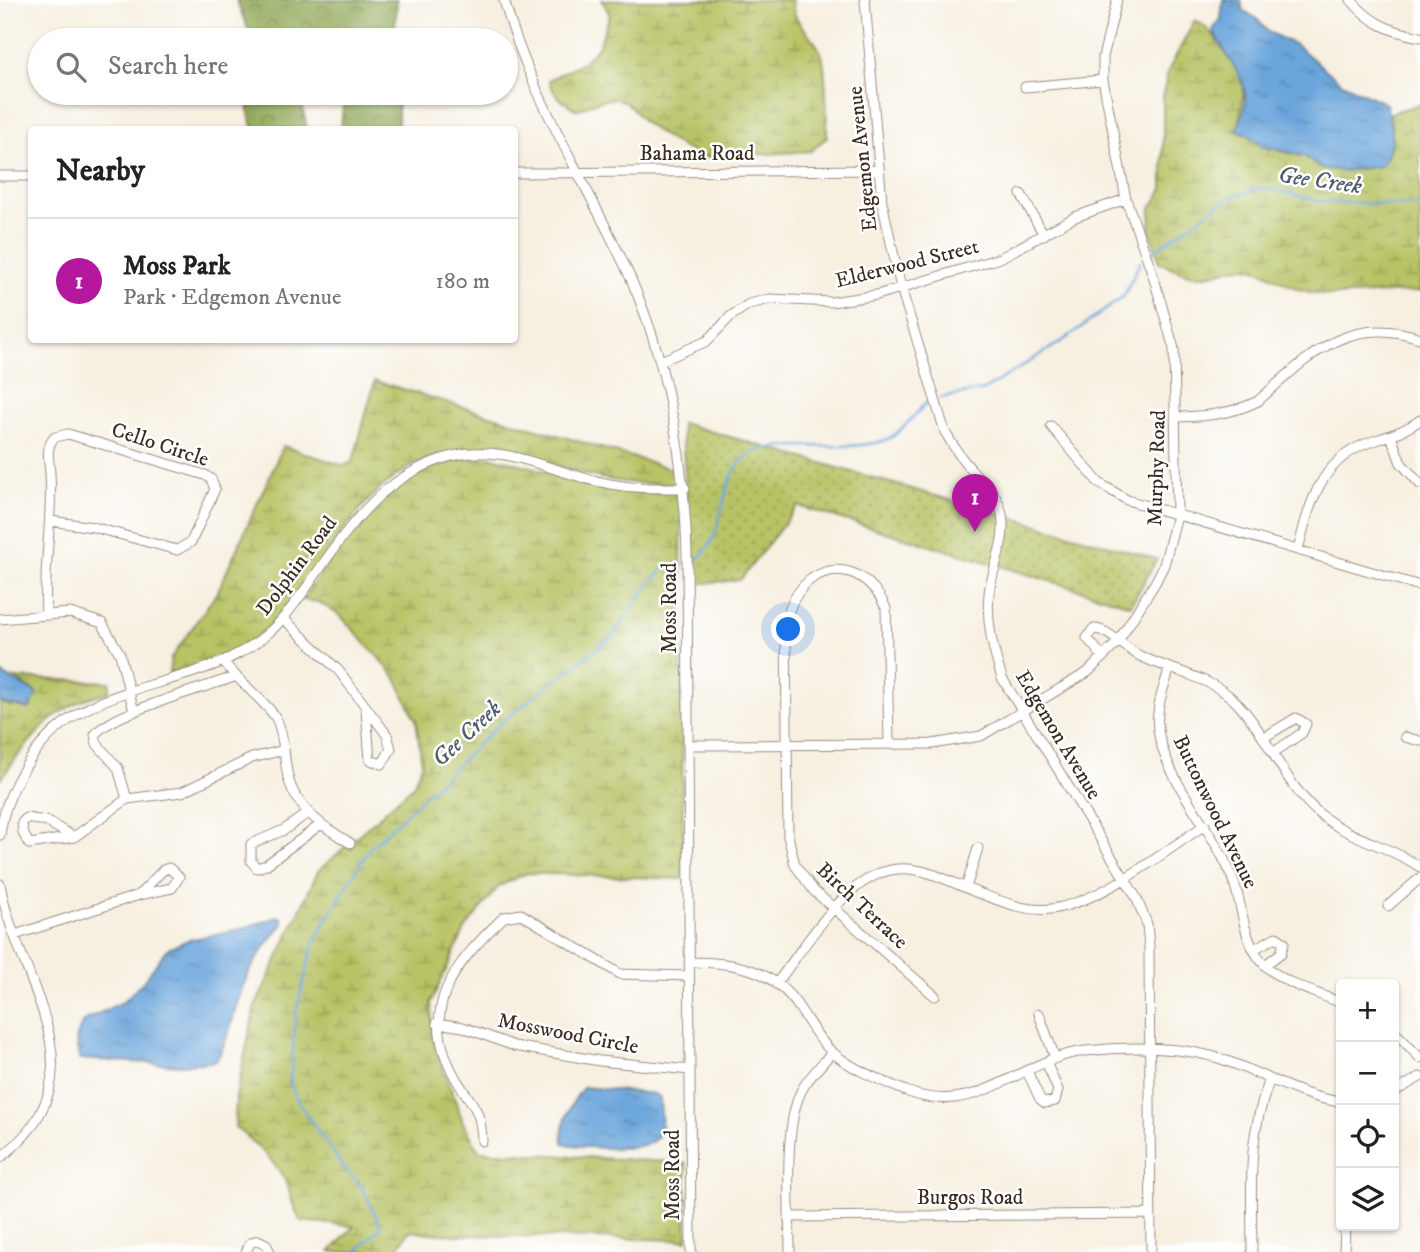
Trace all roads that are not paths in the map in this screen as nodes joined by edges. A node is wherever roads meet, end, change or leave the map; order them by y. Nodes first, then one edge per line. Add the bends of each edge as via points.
1 (504, 0) edge
2 (865, 0) edge
3 (1117, 0) edge
4 (1350, 0) edge
5 (513, 28) edge
6 (1420, 37) edge
7 (518, 43) edge
8 (1103, 80) junction
9 (1025, 87) dead end
10 (879, 170) junction
11 (577, 172) junction
12 (518, 173) edge
13 (0, 176) edge
14 (28, 176) edge
15 (1021, 194) dead end
16 (1126, 199) junction
17 (1044, 234) junction
18 (901, 288) junction
19 (1420, 338) edge
20 (661, 361) junction
21 (1178, 418) junction
22 (1420, 420) edge
23 (1051, 425) dead end
24 (1391, 436) junction
25 (1420, 485) edge
26 (685, 488) junction
27 (1177, 515) junction
28 (51, 521) junction
29 (1298, 550) junction
30 (1420, 586) edge
31 (46, 615) junction
32 (0, 619) edge
33 (284, 619) junction
34 (1117, 643) junction
35 (1103, 657) junction
36 (223, 661) junction
37 (1170, 668) junction
38 (234, 677) junction
39 (128, 690) junction
40 (366, 710) junction
41 (134, 712) junction
42 (1023, 714) junction
43 (1405, 737) dead end
44 (1263, 738) junction
45 (1420, 741) edge
46 (890, 743) junction
47 (688, 745) junction
48 (788, 745) junction
49 (284, 750) junction
50 (1273, 753) junction
51 (127, 799) junction
52 (309, 811) junction
53 (320, 825) junction
54 (1205, 825) junction
55 (0, 835) edge
56 (74, 837) junction
57 (350, 843) dead end
58 (978, 848) dead end
59 (1420, 867) edge
60 (1124, 877) junction
61 (1420, 878) edge
62 (0, 884) edge
63 (966, 888) junction
64 (139, 895) dead end
65 (1388, 906) dead end
66 (835, 909) junction
67 (15, 935) junction
68 (1254, 949) junction
69 (689, 962) junction
70 (1265, 965) junction
71 (690, 976) junction
72 (776, 984) junction
73 (935, 996) dead end
74 (1336, 1001) edge
75 (1039, 1014) dead end
76 (437, 1023) junction
77 (1399, 1036) edge
78 (1150, 1051) junction
79 (832, 1052) junction
80 (1420, 1058) edge
81 (1051, 1060) junction
82 (690, 1070) junction
83 (1027, 1071) junction
84 (1420, 1077) edge
85 (1270, 1079) junction
86 (1399, 1089) edge
87 (1336, 1101) edge
88 (482, 1140) dead end
89 (0, 1158) edge
90 (1151, 1214) junction
91 (790, 1217) junction
92 (1345, 1231) edge
93 (246, 1252) edge
94 (270, 1252) edge
95 (691, 1252) edge
96 (790, 1252) edge
97 (1151, 1252) edge
98 (1252, 1252) edge
99 (1343, 1252) edge

1 - 5 street, Moss Road
2 - 10 street, Edgemon Avenue
3 - 8 street, Murphy Road via 1106,39
4 - 6 street via 1377,25
7 - 11 street, Moss Road
8 - 9 street
8 - 16 street, Murphy Road
10 - 11 street, Bahama Road
10 - 18 street, Edgemon Avenue
11 - 12 street, Bahama Road
11 - 20 street, Moss Road via 632,283
13 - 14 street
15 - 17 street
16 - 17 street, Elderwood Street via 1100,206
16 - 21 street, Murphy Road via 1170,330
17 - 18 street, Elderwood Street via 1000,258
18 - 20 street, Elderwood Street via 832,302 770,299 749,304 707,341
18 - 42 street, Edgemon Avenue via 945,432 999,504 1003,531 989,593 990,632 1002,678
19 - 21 street via 1377,330 1334,339 1251,405 1214,416
20 - 26 street, Moss Road
21 - 27 street, Murphy Road
22 - 24 street
23 - 27 street via 1099,483 1127,499
24 - 25 street via 1401,463
24 - 29 street via 1353,450 1326,473 1309,507
26 - 33 street, Dolphin Road via 598,482 504,454 473,453 432,462 395,480 368,503
26 - 47 street, Moss Road
27 - 29 street
27 - 34 street, Murphy Road via 1164,565
28 - 28 street, Cello Circle via 48,452 51,440 61,435 205,475 215,489 191,542 177,550 93,527
28 - 31 street, Cello Circle via 44,573
29 - 30 street
31 - 32 street
31 - 39 street via 82,615 102,623 120,654
33 - 36 street, Dolphin Road via 254,645
33 - 40 street via 339,671
34 - 35 street, Murphy Road
34 - 35 street via 1098,628 1089,632 1089,644
34 - 37 street
35 - 42 street, Murphy Road via 1068,687
36 - 38 street
36 - 39 street, Dolphin Road
37 - 44 street via 1206,680 1224,692
37 - 54 street, Buttonwood Avenue via 1159,701 1159,739
38 - 41 street
38 - 49 street via 277,718
39 - 41 street
39 - 55 street, Dolphin Road via 74,715 45,740 14,786
40 - 40 street via 369,760 382,764 388,759 390,741
41 - 51 street via 100,727 95,735 97,744 118,768
42 - 46 street, Murphy Road via 963,741
42 - 60 street, Edgemon Avenue
43 - 45 street
44 - 50 street
44 - 50 street via 1291,719 1306,724 1302,733
46 - 48 street, Murphy Road
46 - 48 street, Birch Terrace via 886,608 865,579 840,570 806,582 789,606
47 - 48 street, Murphy Road
47 - 69 street, Moss Road
48 - 66 street, Birch Terrace via 792,853 803,877
49 - 51 street via 252,758 182,792
49 - 52 street via 290,785
50 - 59 street via 1300,796 1323,817
51 - 56 street
52 - 53 street
52 - 53 street via 284,830 251,844 251,861 257,868 266,865
53 - 57 street
54 - 60 street
54 - 68 street, Buttonwood Avenue via 1232,877
56 - 56 street via 29,844 22,823 34,817
58 - 63 street
60 - 63 street via 1075,903 1051,909 1005,903
60 - 78 street, Edgemon Avenue via 1147,924
61 - 65 street
62 - 67 street
63 - 66 street via 922,872 898,869 860,883
64 - 67 street
66 - 72 street
66 - 73 street, Birch Terrace
67 - 89 street via 47,1021 54,1065 49,1093 36,1123
68 - 70 street, Buttonwood Avenue
68 - 70 street via 1276,936 1284,942 1281,953
69 - 71 street, Moss Road
69 - 72 street via 736,964
70 - 74 street, Buttonwood Avenue via 1295,985
71 - 76 street via 620,974 550,929 521,914 510,914 446,987
71 - 82 street, Moss Road
72 - 79 street via 790,995
75 - 81 street
76 - 82 street, Mosswood Circle via 463,1027 514,1046
76 - 88 street via 447,1061 479,1112
77 - 80 street
78 - 81 street via 1087,1051
78 - 85 street via 1197,1052
78 - 90 street, Edgemon Avenue
79 - 83 street via 907,1091 940,1099 975,1096
79 - 91 street via 804,1087 794,1109
81 - 83 street
81 - 83 street via 1058,1090 1055,1101 1040,1099
82 - 95 street, Moss Road
84 - 86 street
85 - 87 street
85 - 98 street via 1251,1148
90 - 91 street, Burgos Road
90 - 97 street, Edgemon Avenue
91 - 96 street
92 - 99 street
93 - 94 street via 258,1240

